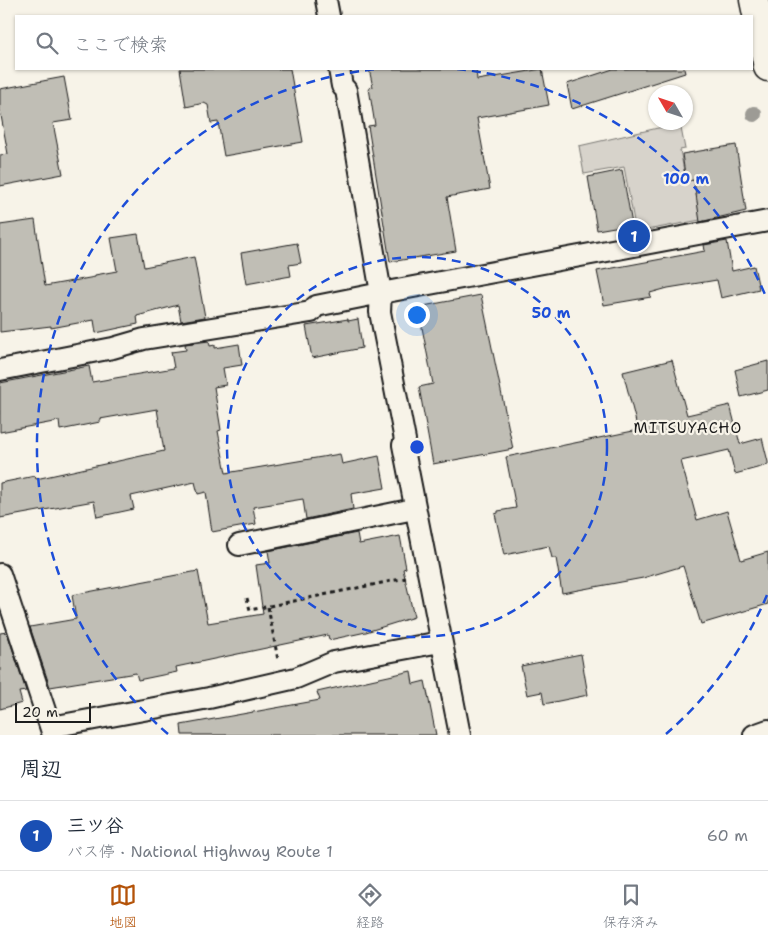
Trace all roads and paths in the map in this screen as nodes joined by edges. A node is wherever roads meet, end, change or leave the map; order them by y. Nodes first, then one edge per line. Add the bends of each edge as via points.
1 (326, 0) edge
2 (754, 0) edge
3 (329, 15) edge
4 (768, 68) edge
5 (339, 70) edge
6 (768, 222) edge
7 (381, 293) junction
8 (0, 370) edge
9 (414, 509) junction
10 (239, 545) dead end
11 (427, 573) junction
12 (0, 574) edge
13 (247, 598) dead end
14 (268, 606) junction
15 (440, 642) junction
16 (282, 681) junction
17 (768, 730) edge
18 (52, 731) edge
19 (460, 735) edge
20 (754, 735) edge

1 - 3 street
2 - 4 highway
5 - 7 street via 346,90
6 - 7 street
7 - 8 street via 316,306 311,312 144,339
7 - 9 street via 380,312 406,440 403,445
9 - 10 street
9 - 11 street
11 - 14 path
11 - 15 street
12 - 18 street
13 - 14 path via 250,610
14 - 16 path
15 - 16 street via 334,662
15 - 19 street
16 - 18 street
17 - 20 street

